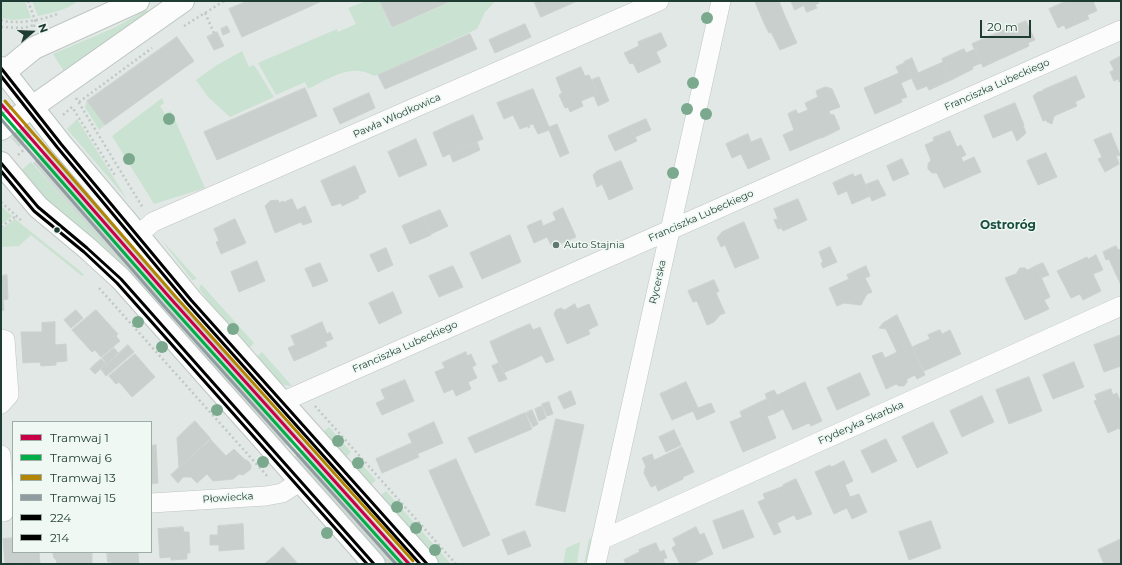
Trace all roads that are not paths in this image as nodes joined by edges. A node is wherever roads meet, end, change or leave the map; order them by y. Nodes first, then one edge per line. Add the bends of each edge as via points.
1 (138, 1) edge
2 (183, 1) edge
3 (659, 1) edge
4 (721, 1) edge
5 (1121, 30) edge
6 (2, 72) edge
7 (33, 108) junction
8 (1, 129) edge
9 (1, 163) edge
10 (146, 228) junction
11 (669, 230) junction
12 (1121, 306) edge
13 (1, 338) edge
14 (282, 402) junction
15 (1, 404) edge
16 (1, 455) edge
17 (301, 481) junction
18 (152, 503) edge
19 (6, 512) edge
20 (601, 540) junction
21 (374, 564) edge
22 (427, 564) edge
23 (596, 564) edge

1 - 6 street via 38,46
2 - 7 street
3 - 10 street, Pawła Włodkowica
4 - 11 street, Rycerska
5 - 11 street, Franciszka Lubeckiego
6 - 7 street
7 - 8 street
7 - 10 street via 61,144
9 - 17 street via 38,207 82,242 115,273
10 - 14 street via 191,300
11 - 14 street, Franciszka Lubeckiego
11 - 20 street, Rycerska
12 - 20 street, Fryderyka Skarbka
13 - 15 street via 5,340 9,395
14 - 22 street
16 - 19 street
17 - 18 street, Płowiecka via 282,493 271,495
17 - 21 street
20 - 23 street, Rycerska

